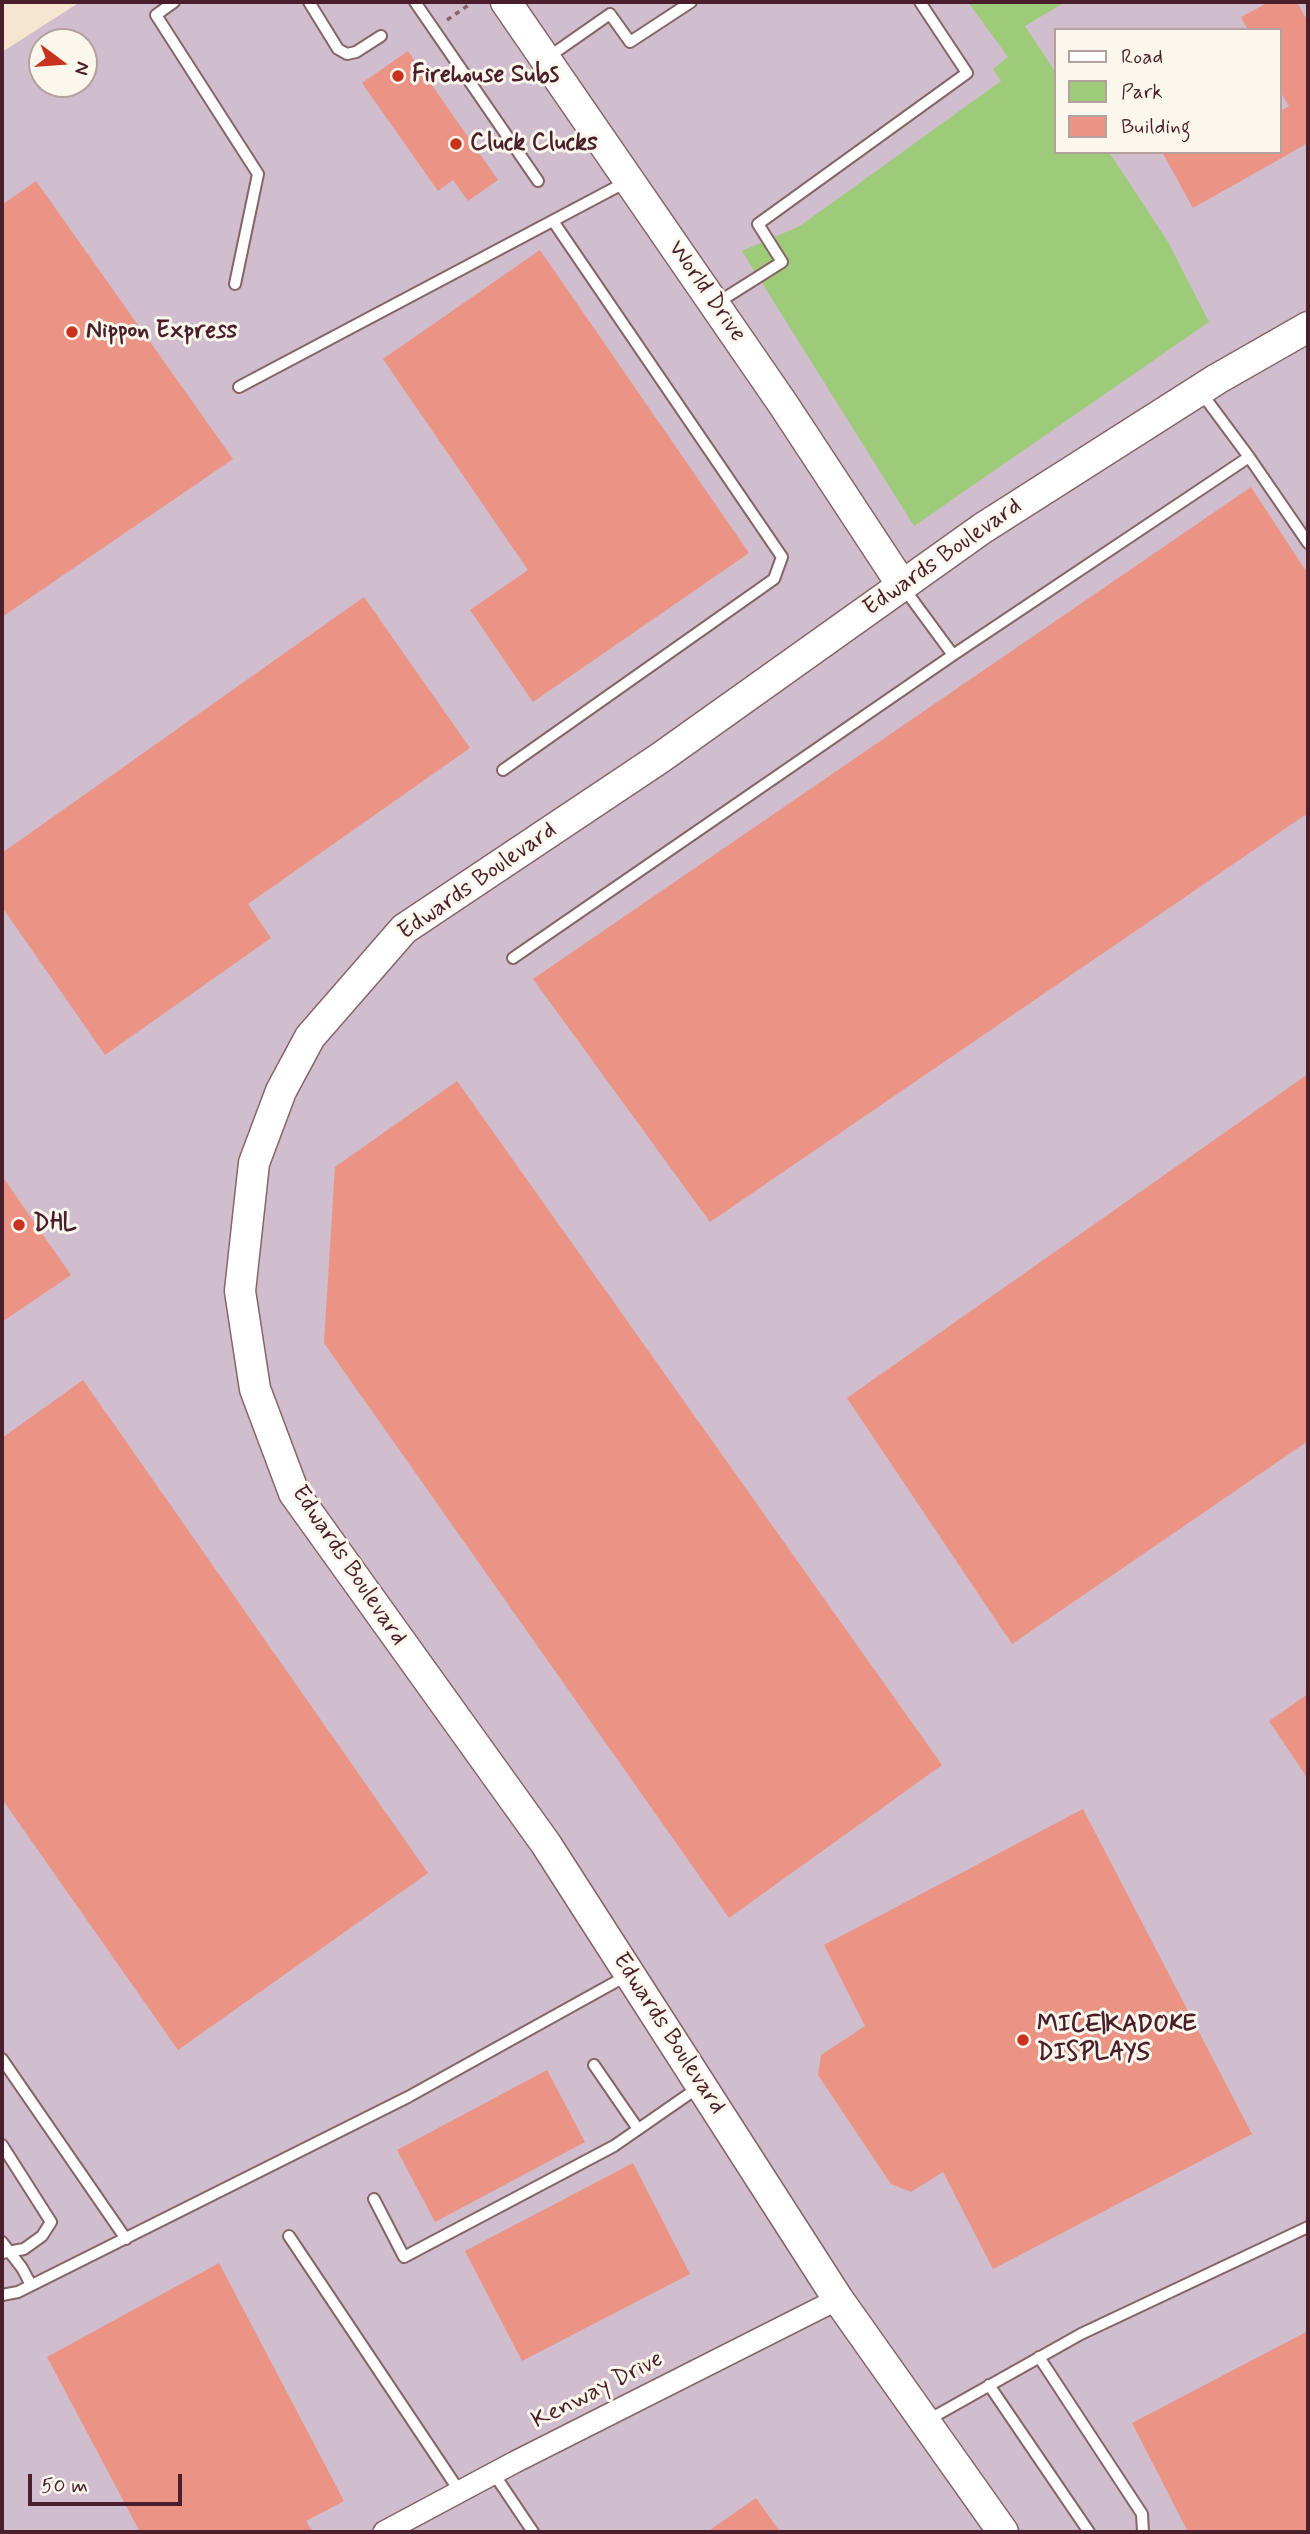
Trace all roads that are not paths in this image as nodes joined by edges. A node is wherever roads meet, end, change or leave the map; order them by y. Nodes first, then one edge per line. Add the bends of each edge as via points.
1 (174, 2) edge
2 (309, 2) edge
3 (415, 2) edge
4 (506, 2) edge
5 (691, 2) edge
6 (920, 2) edge
7 (381, 36) dead end
8 (545, 59) junction
9 (538, 181) dead end
10 (629, 181) junction
11 (553, 221) junction
12 (235, 284) dead end
13 (715, 304) junction
14 (1308, 327) edge
15 (239, 387) dead end
16 (1199, 391) junction
17 (1249, 457) junction
18 (1308, 543) edge
19 (902, 585) junction
20 (953, 655) junction
21 (503, 771) dead end
22 (513, 958) dead end
23 (630, 1974) junction
24 (2, 2059) edge
25 (594, 2065) dead end
26 (6, 2074) edge
27 (701, 2085) junction
28 (638, 2129) junction
29 (2, 2144) edge
30 (374, 2199) dead end
31 (1308, 2227) edge
32 (289, 2236) dead end
33 (125, 2239) junction
34 (2, 2242) edge
35 (5, 2253) edge
36 (31, 2286) junction
37 (2, 2295) edge
38 (838, 2299) junction
39 (1039, 2357) junction
40 (989, 2385) junction
41 (925, 2421) junction
42 (494, 2474) junction
43 (460, 2492) junction
44 (384, 2532) edge
45 (533, 2532) edge
46 (1003, 2532) edge
47 (1089, 2532) edge
48 (1143, 2532) edge

1 - 12 lane via 156,15 258,174
2 - 7 lane via 338,49 347,54
3 - 9 lane
4 - 8 street, World Drive
5 - 8 lane via 630,42 610,14
6 - 13 lane via 967,73 758,224 782,262
8 - 10 street, World Drive
10 - 11 lane
10 - 13 street, World Drive
11 - 15 lane
11 - 21 lane via 782,557 774,579
13 - 19 street, World Drive
14 - 16 street, Edwards Boulevard
16 - 17 lane
16 - 19 street, Edwards Boulevard
17 - 18 lane
17 - 20 lane
19 - 20 lane
19 - 23 street, Edwards Boulevard via 660,758 404,929 310,1037 281,1091 254,1163 240,1291 256,1389 294,1493 547,1844
20 - 22 lane
23 - 27 street, Edwards Boulevard
23 - 33 lane via 408,2097
24 - 26 lane
25 - 28 lane
26 - 33 lane
27 - 28 lane
27 - 38 street, Edwards Boulevard
28 - 30 lane via 404,2257
29 - 35 lane via 51,2222 42,2236 24,2249
31 - 39 lane
32 - 43 lane
33 - 36 lane
34 - 35 lane
35 - 36 lane via 22,2268
36 - 37 lane
38 - 41 street, Edwards Boulevard
38 - 42 street, Kenway Drive
39 - 40 lane
39 - 48 lane via 1142,2514
40 - 41 lane
40 - 47 lane
41 - 46 street, Edwards Boulevard
42 - 43 street, Kenway Drive
42 - 45 lane
43 - 44 street, Kenway Drive

